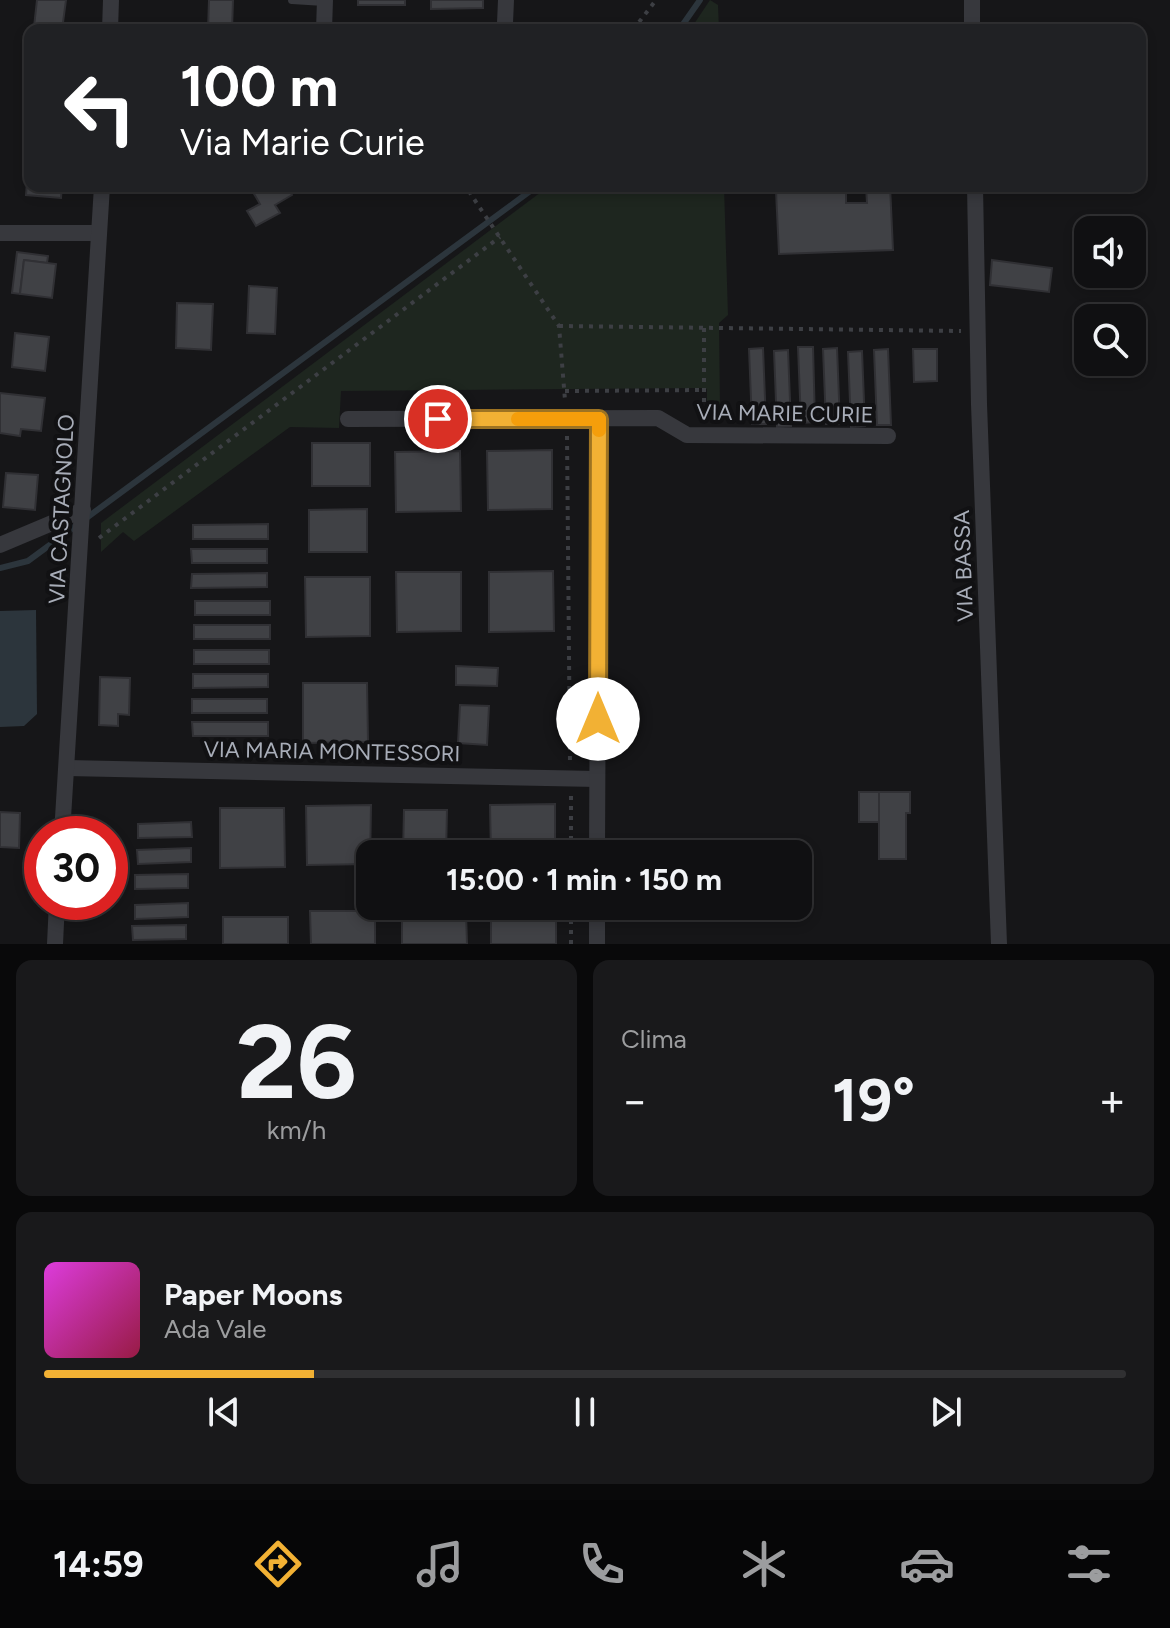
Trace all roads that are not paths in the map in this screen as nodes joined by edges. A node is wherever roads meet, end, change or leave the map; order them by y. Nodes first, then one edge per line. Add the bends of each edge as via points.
1 (111, 0) edge
2 (292, 0) edge
3 (506, 0) edge
4 (972, 0) edge
5 (325, 1) edge
6 (505, 23) dead end
7 (110, 24) edge
8 (324, 24) edge
9 (972, 24) edge
10 (102, 192) edge
11 (975, 192) edge
12 (0, 233) edge
13 (99, 233) junction
14 (348, 419) dead end
15 (599, 419) junction
16 (888, 436) dead end
17 (83, 511) junction
18 (0, 545) edge
19 (67, 768) junction
20 (597, 779) junction
21 (63, 816) edge
22 (597, 840) edge
23 (56, 920) edge
24 (597, 920) edge
25 (55, 944) edge
26 (597, 944) edge
27 (999, 944) edge

1 - 7 street
2 - 5 lane
3 - 6 street
4 - 9 street
5 - 8 street
10 - 13 street, VIA CASTAGNOLO
11 - 27 street, VIA BASSA
12 - 13 street
13 - 17 street, VIA CASTAGNOLO
14 - 15 street, VIA MARIE CURIE
15 - 16 street, VIA MARIE CURIE via 658,418 687,435
15 - 20 street
17 - 18 street
17 - 19 street, VIA CASTAGNOLO
19 - 20 street, VIA MARIA MONTESSORI
19 - 21 street, VIA CASTAGNOLO
20 - 22 street
23 - 25 street
24 - 26 street

